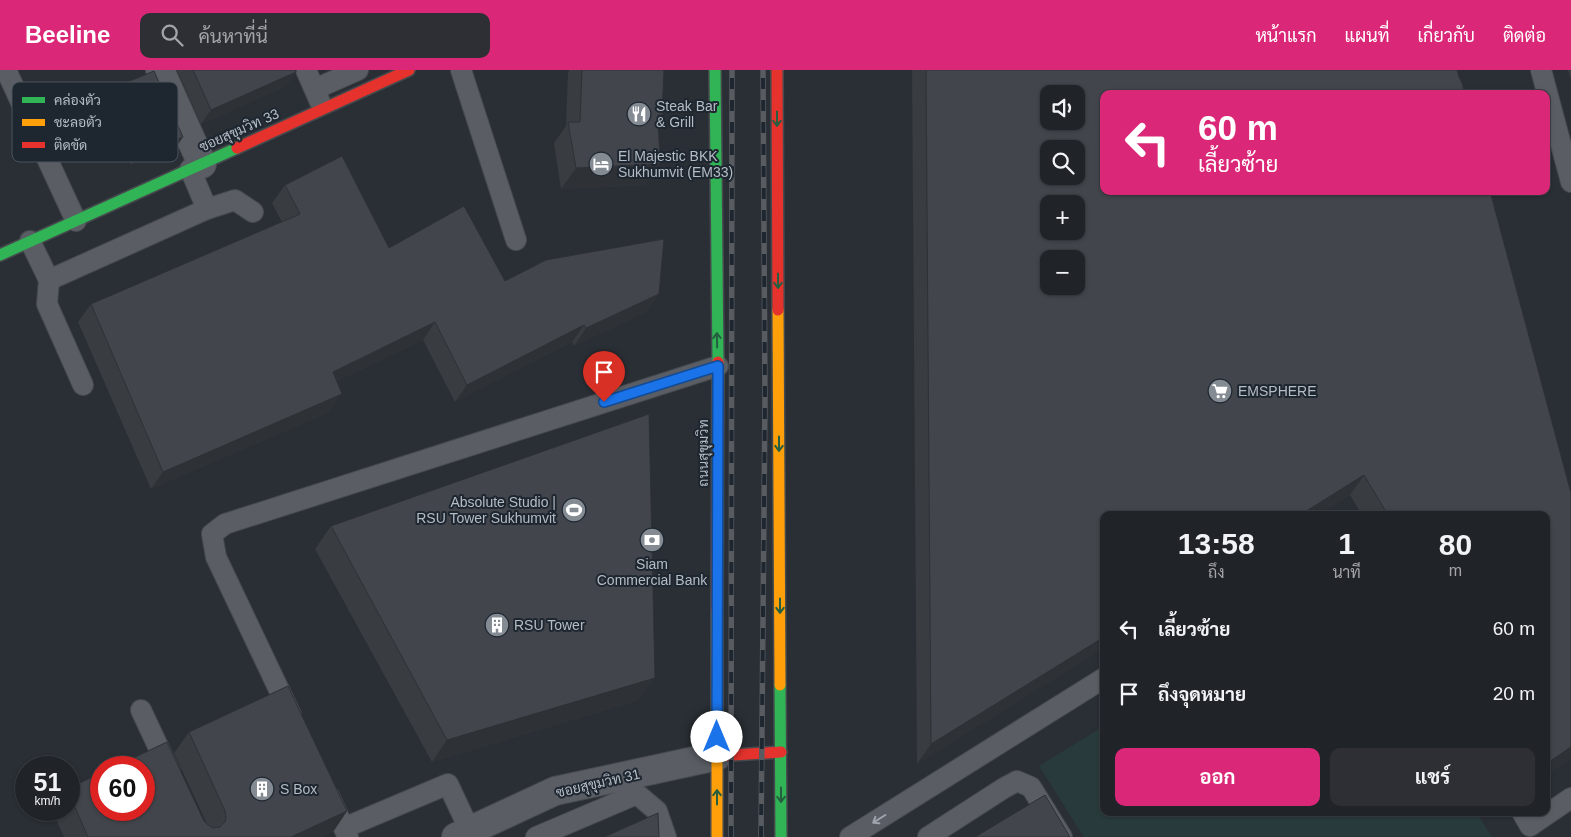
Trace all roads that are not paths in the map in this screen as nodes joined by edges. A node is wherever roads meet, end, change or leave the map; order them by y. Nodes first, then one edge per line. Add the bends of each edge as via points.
1 (6, 70) edge
2 (160, 70) edge
3 (306, 70) edge
4 (358, 70) edge
5 (409, 70) edge
6 (461, 70) edge
7 (714, 70) edge
8 (776, 70) edge
9 (1541, 70) edge
10 (164, 82) edge
11 (12, 83) edge
12 (315, 90) junction
13 (1546, 90) edge
14 (1550, 104) edge
15 (323, 109) junction
16 (178, 118) edge
17 (49, 162) edge
18 (196, 166) junction
19 (1571, 182) edge
20 (207, 208) junction
21 (253, 212) dead end
22 (76, 220) junction
23 (516, 240) dead end
24 (30, 241) junction
25 (0, 255) edge
26 (49, 280) junction
27 (718, 366) junction
28 (83, 385) dead end
29 (1100, 680) edge
30 (141, 710) dead end
31 (297, 729) edge
32 (781, 752) junction
33 (717, 756) junction
34 (323, 783) edge
35 (177, 786) edge
36 (1571, 798) edge
37 (1550, 812) edge
38 (1544, 816) edge
39 (1530, 825) edge
40 (346, 833) edge
41 (463, 834) edge
42 (536, 837) edge
43 (666, 837) edge
44 (717, 837) edge
45 (781, 837) edge
46 (850, 837) edge
47 (928, 837) edge
48 (1062, 837) edge

1 - 11 lane
2 - 10 street
3 - 12 lane
4 - 12 lane
5 - 15 main road, ซอยสุขุมวิท 33
6 - 23 lane
27 -> 7 main road, ถนนสุขุมวิท
8 -> 32 main road
9 - 13 lane
12 - 15 lane
14 - 19 lane
15 - 18 main road, ซอยสุขุมวิท 33
16 - 18 street
17 - 22 lane
18 - 20 lane
18 - 22 main road, ซอยสุขุมวิท 33
20 - 21 lane via 235,200
20 - 26 lane
22 - 24 main road, ซอยสุขุมวิท 33
24 - 25 main road, ซอยสุขุมวิท 33
24 - 26 lane
26 - 28 lane via 47,304
27 - 31 lane via 225,524 212,534 216,557
27 - 33 main road, ถนนสุขุมวิท
29 -> 46 lane
30 - 35 lane
32 - 33 main road
32 -> 45 main road
33 - 41 street, ซอยสุขุมวิท 31 via 555,791
44 -> 33 main road, ถนนสุขุมวิท
34 - 40 lane
36 - 37 lane
38 - 39 lane
40 - 41 lane via 448,784
42 - 43 lane via 636,794 657,811
47 - 48 lane via 1017,781 1031,787

